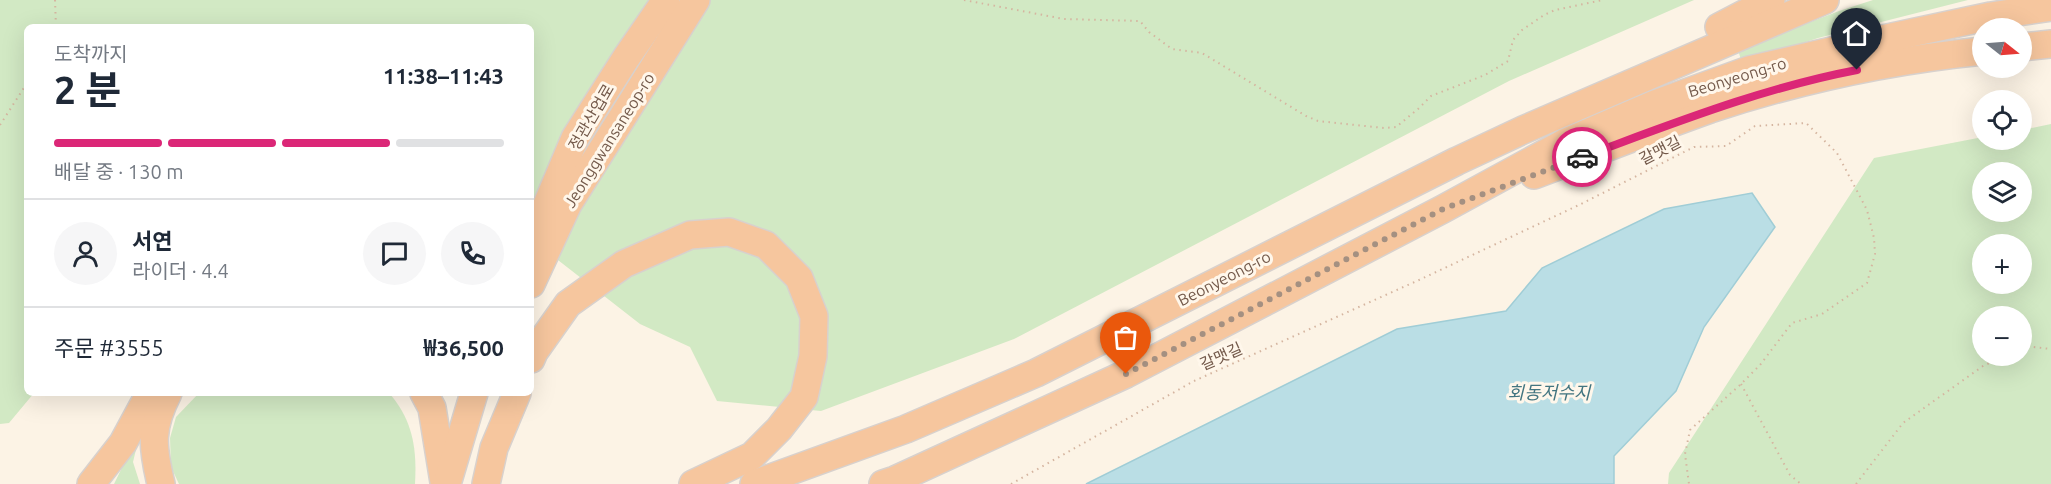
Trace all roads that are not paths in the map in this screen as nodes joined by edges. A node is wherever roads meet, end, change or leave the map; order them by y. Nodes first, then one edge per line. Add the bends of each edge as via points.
1 (666, 0) edge
2 (696, 0) edge
3 (1771, 0) edge
4 (1825, 0) edge
5 (2051, 7) edge
6 (2051, 44) edge
7 (2032, 46) edge
8 (1972, 52) edge
9 (1523, 130) junction
10 (575, 138) junction
11 (534, 194) edge
12 (1443, 209) junction
13 (538, 249) edge
14 (534, 269) edge
15 (534, 282) edge
16 (534, 351) edge
17 (148, 396) edge
18 (167, 396) edge
19 (426, 396) edge
20 (473, 396) edge
21 (491, 396) edge
22 (507, 396) edge
23 (516, 396) edge
24 (494, 448) junction
25 (91, 484) edge
26 (161, 484) edge
27 (446, 484) edge
28 (468, 484) edge
29 (486, 484) edge
30 (693, 484) edge
31 (754, 484) edge
32 (883, 484) edge

1 - 10 highway, 정관산업로
2 - 13 highway, Jeonggwansaneop-ro
3 - 9 highway, Beonyeong-ro
4 - 9 highway, Beonyeong-ro
5 - 12 highway, Beonyeong-ro via 1991,16 1749,70 1564,143
6 - 7 highway
8 - 12 highway, Beonyeong-ro via 1834,74 1712,109
9 - 31 highway, Beonyeong-ro via 1036,373 906,429
10 - 11 highway
10 - 13 highway, 정관산업로
12 - 32 highway, Beonyeong-ro via 1126,374
13 - 14 highway, Jeonggwansaneop-ro
13 - 15 highway
16 - 30 highway via 568,304 624,264 690,235 729,232 766,245 799,278 814,316 813,356 804,397 752,456
17 - 25 highway via 123,443
18 - 26 highway via 154,429
19 - 27 highway via 432,408
20 - 27 highway
21 - 28 highway
22 - 24 highway
23 - 24 highway
24 - 29 highway

